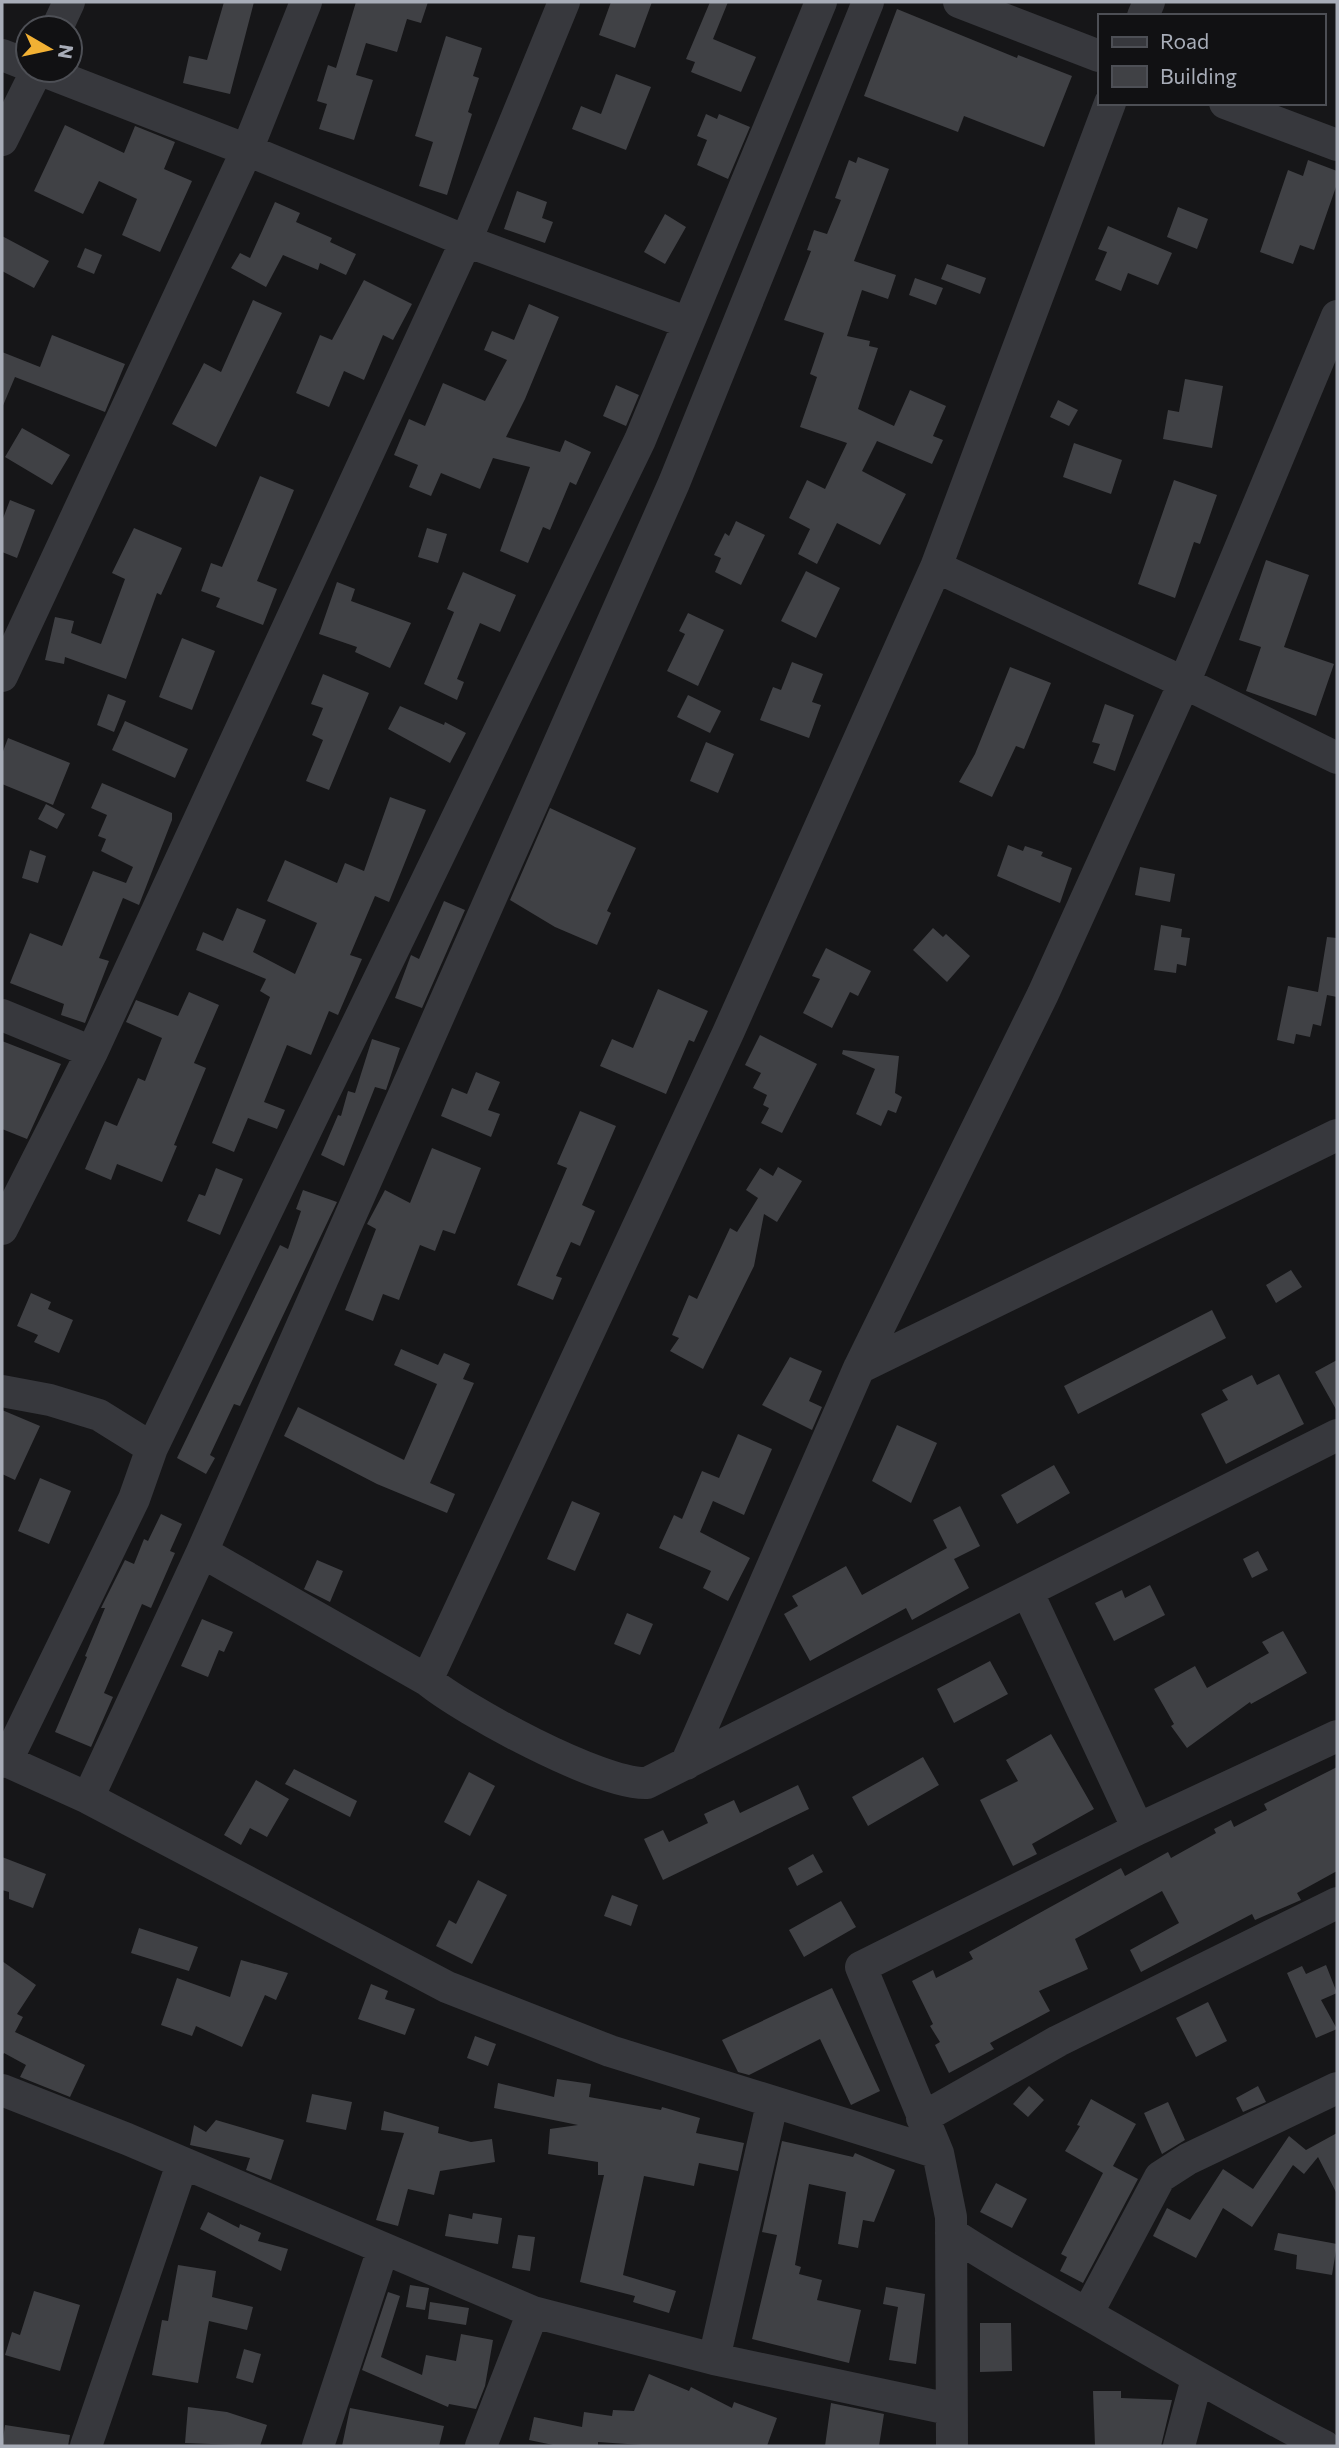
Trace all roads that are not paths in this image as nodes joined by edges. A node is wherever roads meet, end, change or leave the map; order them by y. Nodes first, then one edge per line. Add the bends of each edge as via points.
1 (306, 2) edge
2 (564, 2) edge
3 (821, 2) edge
4 (868, 2) edge
5 (959, 2) edge
6 (1098, 56) edge
7 (32, 84) edge
8 (75, 84) edge
9 (1109, 105) edge
10 (1230, 105) edge
11 (2, 140) edge
12 (1337, 145) edge
13 (247, 150) junction
14 (466, 241) junction
15 (1337, 316) edge
16 (686, 322) junction
17 (936, 567) junction
18 (2, 676) edge
19 (1184, 683) junction
20 (1337, 758) edge
21 (2, 1015) edge
22 (92, 1052) junction
23 (1337, 1135) edge
24 (2, 1229) edge
25 (859, 1368) junction
26 (2, 1391) edge
27 (1337, 1435) edge
28 (152, 1448) junction
29 (202, 1552) junction
30 (1028, 1592) junction
31 (427, 1680) junction
32 (1337, 1736) edge
33 (4, 1760) edge
34 (686, 1764) junction
35 (88, 1798) junction
36 (1138, 1829) junction
37 (1337, 1903) edge
38 (1337, 2088) edge
39 (2, 2090) edge
40 (772, 2104) junction
41 (922, 2118) junction
42 (938, 2154) junction
43 (183, 2164) junction
44 (951, 2233) junction
45 (383, 2249) junction
46 (533, 2312) junction
47 (1087, 2314) junction
48 (714, 2359) junction
49 (1197, 2379) junction
50 (949, 2409) junction
51 (86, 2446) edge
52 (318, 2446) edge
53 (481, 2446) edge
54 (952, 2446) edge
55 (1180, 2446) edge
56 (1324, 2446) edge

1 - 13 street
2 - 14 street
3 - 16 street
4 - 29 street via 674,483
5 - 6 street
7 - 11 street
8 - 13 street
9 - 17 street
10 - 12 street
13 - 14 street
13 - 18 street
14 - 16 street
14 - 22 street
15 - 19 street
16 - 28 street via 640,440
17 - 19 street
17 - 31 street via 728,1033
19 - 20 street
19 - 25 street via 1043,993
21 - 22 street
22 - 24 street
23 - 25 street
25 - 34 street
26 - 28 street via 50,1399 99,1415
27 - 30 street
28 - 33 street via 134,1499
29 - 31 street
29 - 35 street
30 - 34 street
30 - 36 street
31 - 34 street via 455,1701 616,1778 647,1783
32 - 36 street
33 - 35 street
35 - 40 street via 447,1987 610,2051
36 - 41 street via 861,1967
37 - 41 street via 1058,2041
38 - 47 street via 1188,2159 1160,2178
39 - 43 street
40 - 42 street
40 - 48 street
41 - 42 street
42 - 44 street
43 - 45 street
43 - 51 street
44 - 47 street via 1007,2271
44 - 50 street
45 - 46 street
45 - 52 street
46 - 48 street
46 - 53 street
47 - 49 street
48 - 50 street
49 - 55 street
49 - 56 street
50 - 54 street

